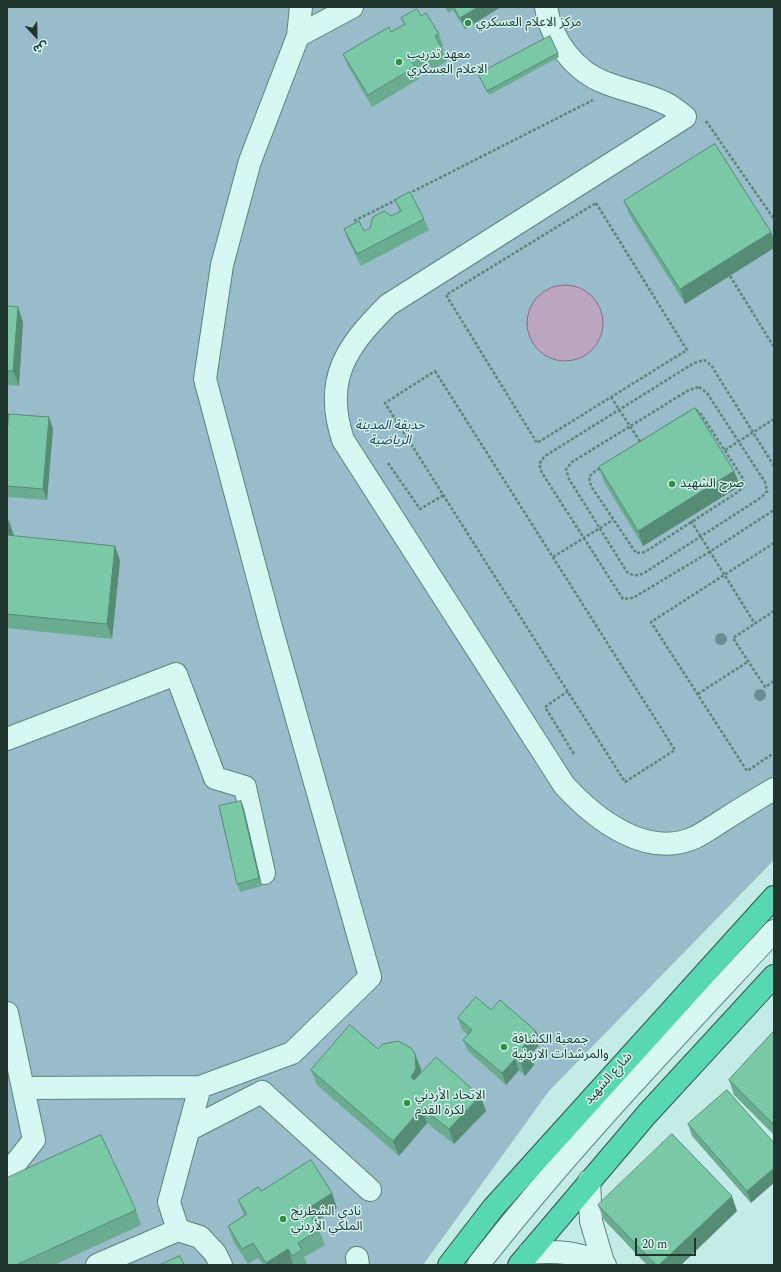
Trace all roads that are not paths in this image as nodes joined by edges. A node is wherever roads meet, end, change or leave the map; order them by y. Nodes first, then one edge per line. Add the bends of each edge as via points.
1 (302, 7) edge
2 (352, 7) edge
3 (546, 7) edge
4 (298, 36) junction
5 (7, 738) edge
6 (774, 789) edge
7 (264, 873) dead end
8 (774, 897) edge
9 (774, 931) edge
10 (774, 948) edge
11 (774, 976) edge
12 (7, 1013) edge
13 (200, 1087) junction
14 (24, 1088) junction
15 (188, 1130) junction
16 (7, 1174) edge
17 (588, 1181) junction
18 (370, 1190) dead end
19 (178, 1230) junction
20 (524, 1259) edge
21 (604, 1264) edge
22 (97, 1265) edge
23 (221, 1265) edge
24 (449, 1265) edge
25 (478, 1265) edge
26 (492, 1265) edge

1 - 4 street
2 - 4 street
3 - 6 street via 553,30 562,47 574,62 589,74 606,83 666,104 685,117 388,305 363,330 347,354 335,394 336,418 343,440 559,778 578,801 633,837 647,841 679,842 696,837
4 - 13 street via 250,161 222,265 205,379 270,627 370,977 292,1053
5 - 7 street via 176,674 215,778 245,787
8 - 24 highway, شارع الشهيد via 493,1208
9 - 25 street via 583,1137
10 - 26 street via 608,1126 556,1185
11 - 17 highway
12 - 14 street
13 - 14 street
13 - 15 street
14 - 16 street via 34,1140
15 - 18 street via 262,1092
15 - 19 street via 169,1202
17 - 20 highway
17 - 21 street via 591,1221
19 - 22 street
19 - 23 street via 200,1237 215,1253
20 - 21 street via 555,1251 576,1254

